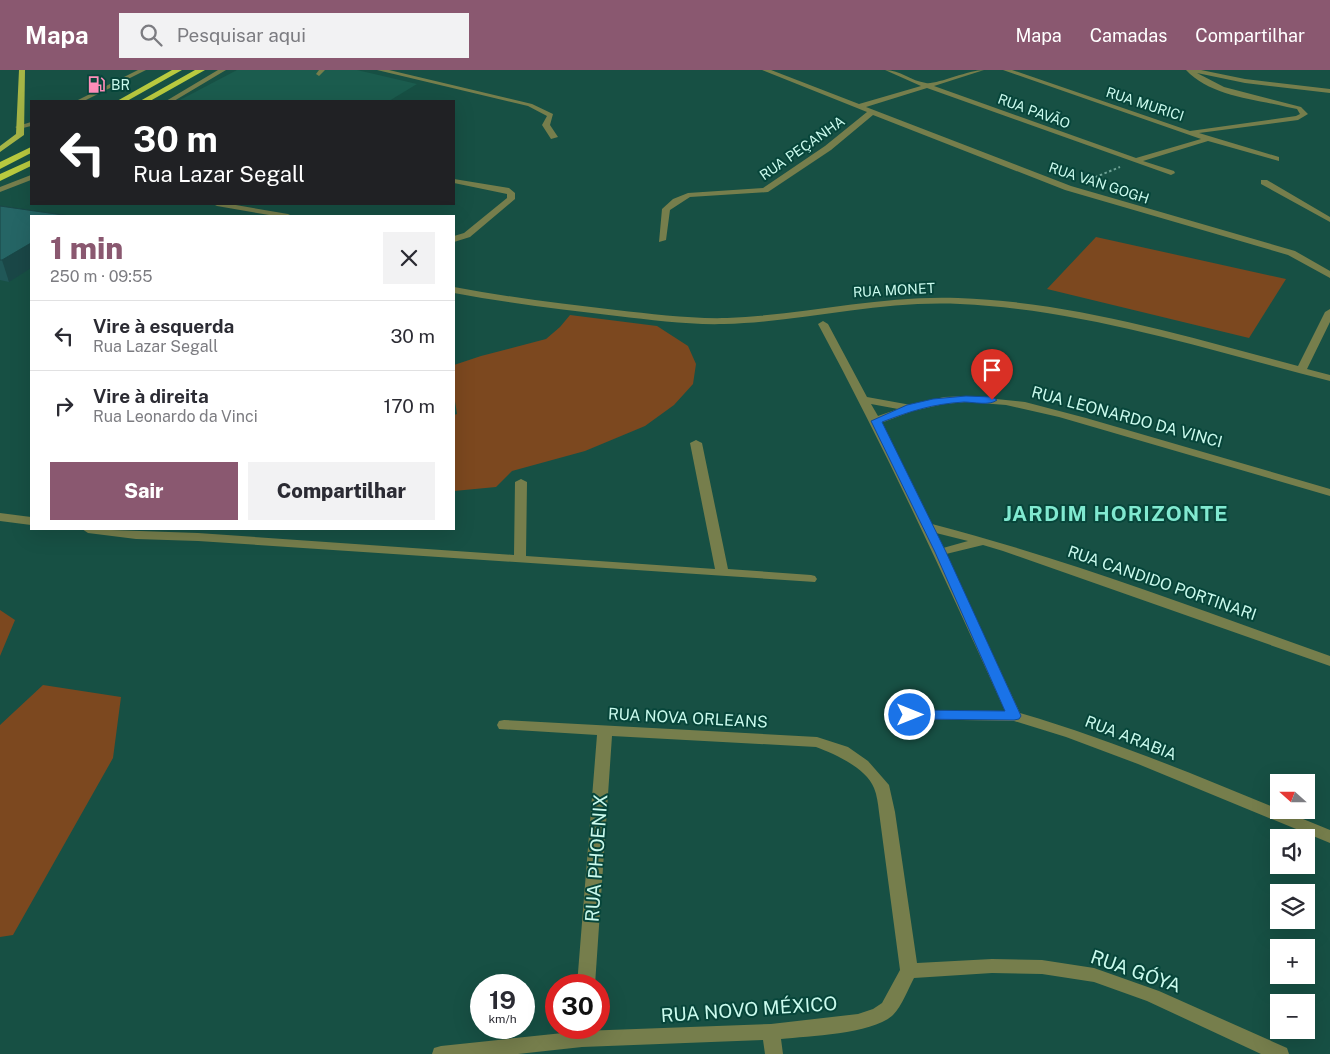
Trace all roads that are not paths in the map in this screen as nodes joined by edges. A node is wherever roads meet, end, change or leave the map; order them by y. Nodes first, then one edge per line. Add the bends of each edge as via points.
1 (22, 70) edge
2 (143, 70) edge
3 (178, 70) edge
4 (201, 70) edge
5 (223, 70) edge
6 (380, 70) edge
7 (765, 70) edge
8 (888, 70) edge
9 (981, 70) edge
10 (1006, 70) edge
11 (1190, 70) edge
12 (927, 86) junction
13 (1330, 90) edge
14 (81, 100) edge
15 (123, 100) edge
16 (146, 100) edge
17 (171, 100) edge
18 (861, 106) junction
19 (873, 111) junction
20 (30, 124) edge
21 (18, 127) junction
22 (1191, 133) junction
23 (554, 137) dead end
24 (1208, 139) junction
25 (0, 140) edge
26 (0, 150) edge
27 (30, 151) edge
28 (1276, 159) dead end
29 (1136, 160) junction
30 (30, 163) edge
31 (0, 166) edge
32 (1172, 173) dead end
33 (30, 177) edge
34 (0, 178) edge
35 (455, 181) edge
36 (1264, 182) dead end
37 (0, 190) edge
38 (224, 205) edge
39 (282, 215) edge
40 (1330, 220) edge
41 (455, 239) edge
42 (662, 240) dead end
43 (1330, 275) edge
44 (455, 290) edge
45 (1330, 312) edge
46 (823, 324) dead end
47 (1301, 371) junction
48 (1330, 378) edge
49 (866, 400) junction
50 (911, 407) junction
51 (876, 421) junction
52 (696, 443) dead end
53 (521, 482) dead end
54 (1330, 494) edge
55 (0, 516) edge
56 (30, 521) edge
57 (929, 527) junction
58 (96, 530) edge
59 (981, 542) junction
60 (940, 552) junction
61 (520, 559) junction
62 (722, 574) junction
63 (811, 579) dead end
64 (1330, 661) edge
65 (910, 715) dead end
66 (1014, 716) junction
67 (504, 726) dead end
68 (605, 731) junction
69 (1330, 837) edge
70 (909, 971) junction
71 (587, 974) edge
72 (771, 1032) junction
73 (610, 1033) edge
74 (545, 1039) edge
75 (441, 1054) edge
76 (774, 1054) edge
77 (1280, 1054) edge

1 - 21 main road
2 - 14 street
3 - 15 highway
4 - 16 highway
5 - 17 street
6 - 23 street via 530,105 551,115 546,125
7 - 18 street, RUA VAN GOGH
8 - 12 street, RUA PAVÃO
9 - 12 street, RUA PEÇANHA
10 - 22 street, RUA MURICI
11 - 13 street via 1245,81
11 - 22 street via 1198,79 1210,84 1303,111 1302,116 1285,120
12 - 18 street, RUA PEÇANHA
12 - 29 street, RUA PAVÃO
18 - 19 street, RUA VAN GOGH
19 - 42 street, RUA PEÇANHA via 828,148 765,190 688,196 676,200 666,210
19 - 43 street, RUA VAN GOGH via 1068,188 1277,248 1304,258
20 - 21 street
21 - 25 main road
21 - 26 main road via 20,134
22 - 24 street, RUA MURICI
24 - 28 street, RUA MURICI
24 - 29 street
27 - 31 highway
29 - 32 street, RUA PAVÃO
30 - 34 highway
33 - 37 street
35 - 41 street via 506,190 511,199 467,235
36 - 40 street
38 - 39 street
44 - 47 street, RUA MONET via 602,312 723,321 755,320 884,303 952,301 1007,304 1064,312 1147,330
45 - 47 street
46 - 49 street
47 - 48 street, RUA MONET
49 - 50 street, RUA LEONARDO DA VINCI
49 - 51 street
50 - 51 street, RUA LEONARDO DA VINCI
50 - 54 street, RUA LEONARDO DA VINCI via 966,399 1016,404 1201,454
51 - 57 street
52 - 62 street
53 - 61 street
55 - 56 street
57 - 59 street, RUA CANDIDO PORTINARI
57 - 60 street
58 - 61 street
59 - 60 street, RUA CANDIDO PORTINARI
59 - 64 street, RUA CANDIDO PORTINARI via 1035,557
60 - 66 street
61 - 62 street
62 - 63 street
65 - 66 street, RUA ARABIA
66 - 69 street, RUA ARABIA via 1143,760
67 - 68 street, RUA NOVA ORLEANS
68 - 70 street, RUA NOVA ORLEANS via 817,742 843,751 863,765 881,785
68 - 71 street, RUA PHOENIX
70 - 72 street, RUA NOVO MÉXICO via 888,1008 879,1015 858,1022
70 - 77 street, RUA GÓYA via 1042,967 1094,974 1153,996
72 - 73 street, RUA NOVO MÉXICO
72 - 76 street
74 - 75 street, RUA NOVO MÉXICO

